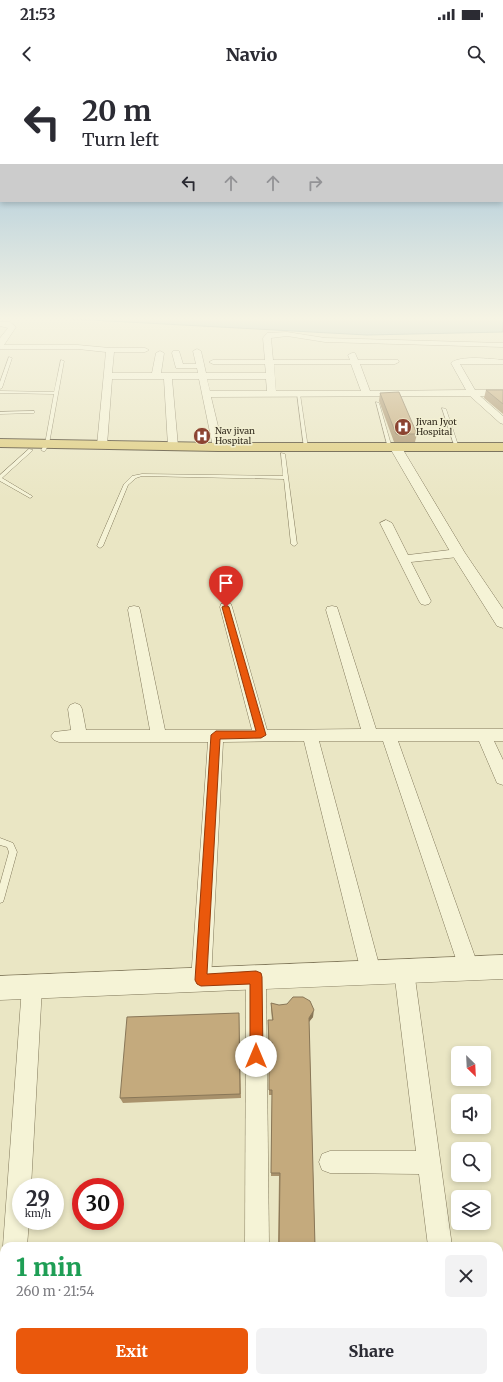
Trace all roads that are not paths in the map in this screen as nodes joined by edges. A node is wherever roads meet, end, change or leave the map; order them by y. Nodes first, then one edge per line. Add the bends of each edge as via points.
1 (203, 377) edge
2 (3, 378) edge
3 (59, 378) edge
4 (108, 378) edge
5 (168, 378) edge
6 (270, 378) edge
7 (361, 378) edge
8 (463, 378) edge
9 (0, 388) edge
10 (0, 392) edge
11 (10, 392) junction
12 (56, 393) junction
13 (366, 393) junction
14 (472, 393) junction
15 (503, 393) edge
16 (206, 394) junction
17 (272, 394) junction
18 (298, 394) junction
19 (0, 396) edge
20 (377, 402) dead end
21 (444, 409) dead end
22 (32, 412) dead end
23 (0, 413) edge
24 (503, 421) edge
25 (0, 443) edge
26 (102, 445) junction
27 (173, 446) junction
28 (218, 447) junction
29 (503, 447) edge
30 (40, 448) junction
31 (306, 448) junction
32 (457, 448) junction
33 (0, 450) edge
34 (395, 451) junction
35 (283, 454) junction
36 (503, 454) edge
37 (286, 478) junction
38 (0, 479) edge
39 (30, 497) dead end
40 (386, 523) dead end
41 (294, 544) dead end
42 (100, 546) dead end
43 (458, 553) junction
44 (404, 559) junction
45 (425, 601) dead end
46 (226, 607) dead end
47 (134, 610) dead end
48 (332, 610) dead end
49 (503, 622) edge
50 (74, 709) dead end
51 (158, 735) junction
52 (216, 735) junction
53 (261, 735) junction
54 (310, 735) junction
55 (370, 735) junction
56 (388, 735) junction
57 (484, 735) junction
58 (503, 735) edge
59 (59, 736) dead end
60 (79, 736) junction
61 (503, 778) edge
62 (0, 841) edge
63 (2, 883) edge
64 (0, 898) edge
65 (503, 967) edge
66 (469, 968) junction
67 (404, 971) junction
68 (371, 972) junction
69 (256, 977) junction
70 (201, 980) junction
71 (32, 987) junction
72 (0, 988) edge
73 (330, 1162) dead end
74 (429, 1163) junction
75 (14, 1242) edge
76 (257, 1242) edge
77 (439, 1242) edge

1 - 16 street
2 - 9 lane
3 - 12 lane
4 - 26 street
5 - 27 street
6 - 17 street
7 - 13 street
8 - 14 street
10 - 11 lane
11 - 12 lane
11 - 19 lane
12 - 30 lane
13 - 14 street
13 - 18 street
14 - 15 street
14 - 24 street
16 - 17 street
16 - 28 street
17 - 18 street
18 - 31 lane
20 - 34 lane
21 - 32 lane
22 - 23 lane
25 - 30 highway
26 - 27 highway
26 - 30 highway
27 - 28 highway
28 - 31 highway
29 - 32 highway
30 - 33 highway
30 - 35 highway
30 - 38 lane
31 - 34 highway
32 - 34 highway
34 - 35 highway
34 - 36 highway
34 - 43 street
35 - 37 lane
37 - 41 lane
37 - 42 lane via 156,475 134,477 126,484
38 - 39 lane
40 - 44 street
43 - 44 street
43 - 49 street
44 - 45 street
46 - 53 street
47 - 51 street
48 - 55 street
50 - 60 street
51 - 52 street
51 - 60 street
52 - 53 street
52 - 70 street
53 - 54 street
54 - 55 street
54 - 68 street
55 - 56 street
56 - 57 street
56 - 66 street
57 - 58 street
57 - 61 street
59 - 60 street
62 - 63 lane via 10,845 13,852
63 - 64 lane
65 - 66 street
66 - 67 street
67 - 68 street
67 - 74 street
68 - 69 street
69 - 70 street
69 - 76 street
70 - 71 street
71 - 72 street
71 - 75 street
73 - 74 street
74 - 77 street

